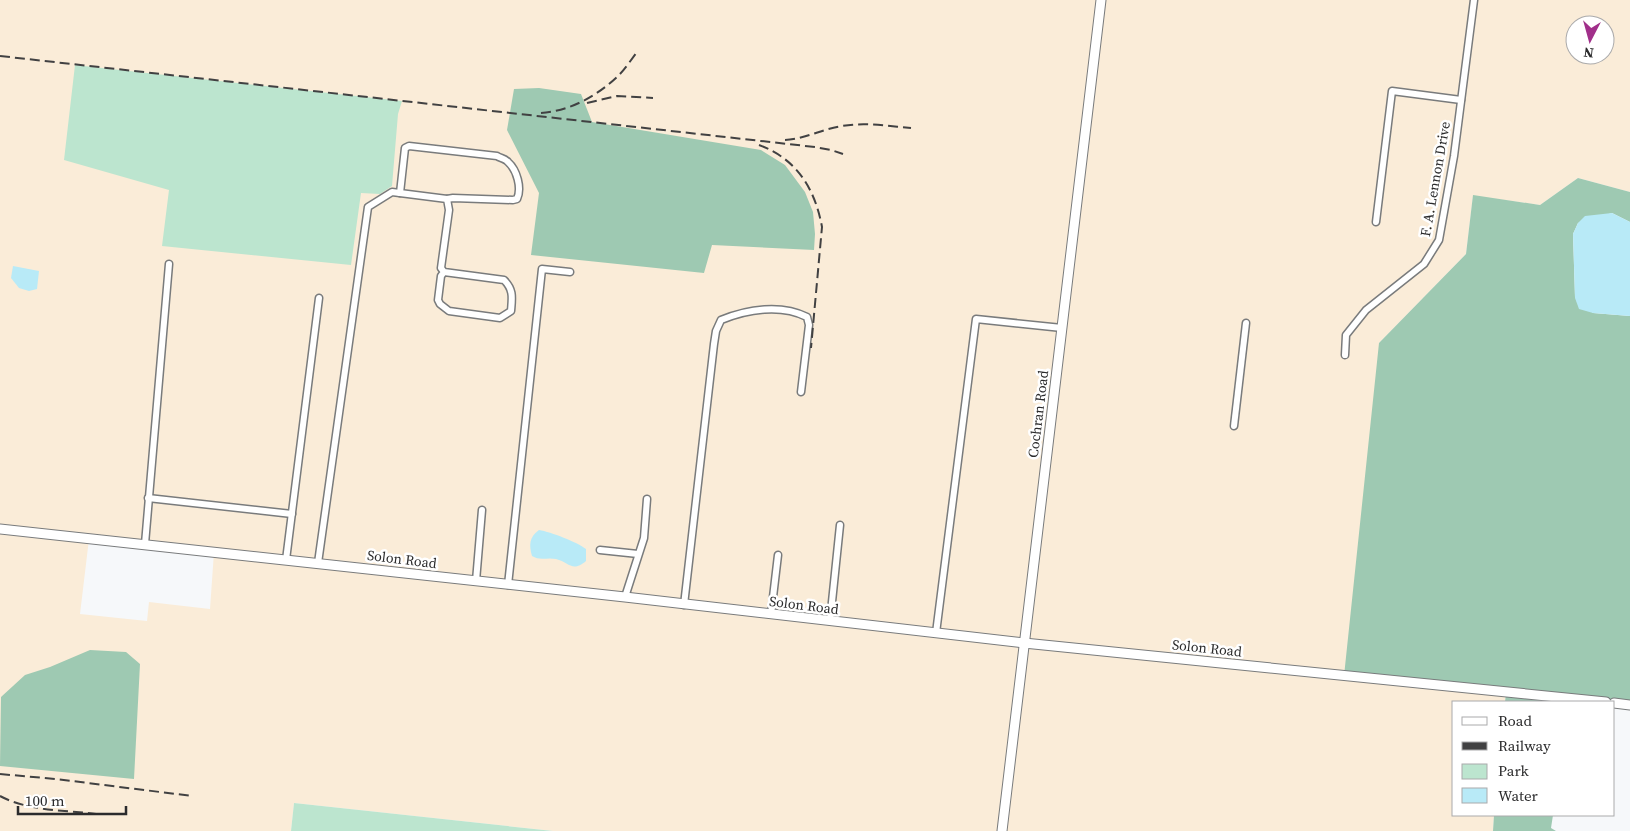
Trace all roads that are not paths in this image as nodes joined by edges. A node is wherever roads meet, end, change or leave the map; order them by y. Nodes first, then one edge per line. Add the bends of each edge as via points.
1 (1101, 0) edge
2 (1474, 0) edge
3 (1461, 100) junction
4 (400, 193) junction
5 (447, 199) junction
6 (1376, 222) dead end
7 (169, 264) dead end
8 (444, 272) junction
9 (570, 272) dead end
10 (319, 298) dead end
11 (1246, 323) dead end
12 (1062, 328) junction
13 (1346, 355) dead end
14 (802, 392) dead end
15 (1234, 426) dead end
16 (148, 498) junction
17 (646, 499) dead end
18 (482, 510) dead end
19 (292, 514) junction
20 (840, 525) dead end
21 (0, 529) edge
22 (145, 544) junction
23 (600, 550) dead end
24 (638, 554) junction
25 (778, 555) dead end
26 (286, 560) junction
27 (318, 563) junction
28 (476, 581) junction
29 (508, 585) junction
30 (625, 597) junction
31 (684, 605) junction
32 (771, 614) junction
33 (830, 621) junction
34 (936, 633) junction
35 (1024, 643) junction
36 (1596, 701) edge
37 (1615, 703) edge
38 (1630, 705) edge
39 (1002, 831) edge

1 - 12 street, Cochran Road
2 - 3 street, F. A. Lennon Drive
3 - 6 street via 1392,91
3 - 13 street, F. A. Lennon Drive via 1439,240 1424,264 1366,310 1346,335
4 - 5 street
4 - 5 street via 405,148 409,146 497,156 508,161 519,184 519,195 513,200
4 - 27 street via 392,192 368,207
5 - 8 street via 449,210 441,268
7 - 16 street
8 - 8 street via 504,280 512,293 511,311 500,318 444,309 438,300
9 - 29 street via 542,269
10 - 19 street
11 - 15 street
12 - 34 street via 976,319
12 - 35 street, Cochran Road
14 - 31 street via 808,317 766,308 721,320 714,344
16 - 19 street
16 - 22 street
17 - 24 street via 644,538
18 - 28 street
19 - 26 street
20 - 33 street
21 - 22 street, Solon Road
22 - 26 street, Solon Road
23 - 24 street
24 - 30 street
25 - 32 street
26 - 27 street, Solon Road
27 - 28 street, Solon Road
28 - 29 street, Solon Road
29 - 30 street, Solon Road
30 - 31 street, Solon Road
31 - 32 street, Solon Road
32 - 33 street, Solon Road
33 - 34 street, Solon Road
34 - 35 street, Solon Road
35 - 36 street, Solon Road
35 - 39 street, Cochran Road
37 - 38 street

